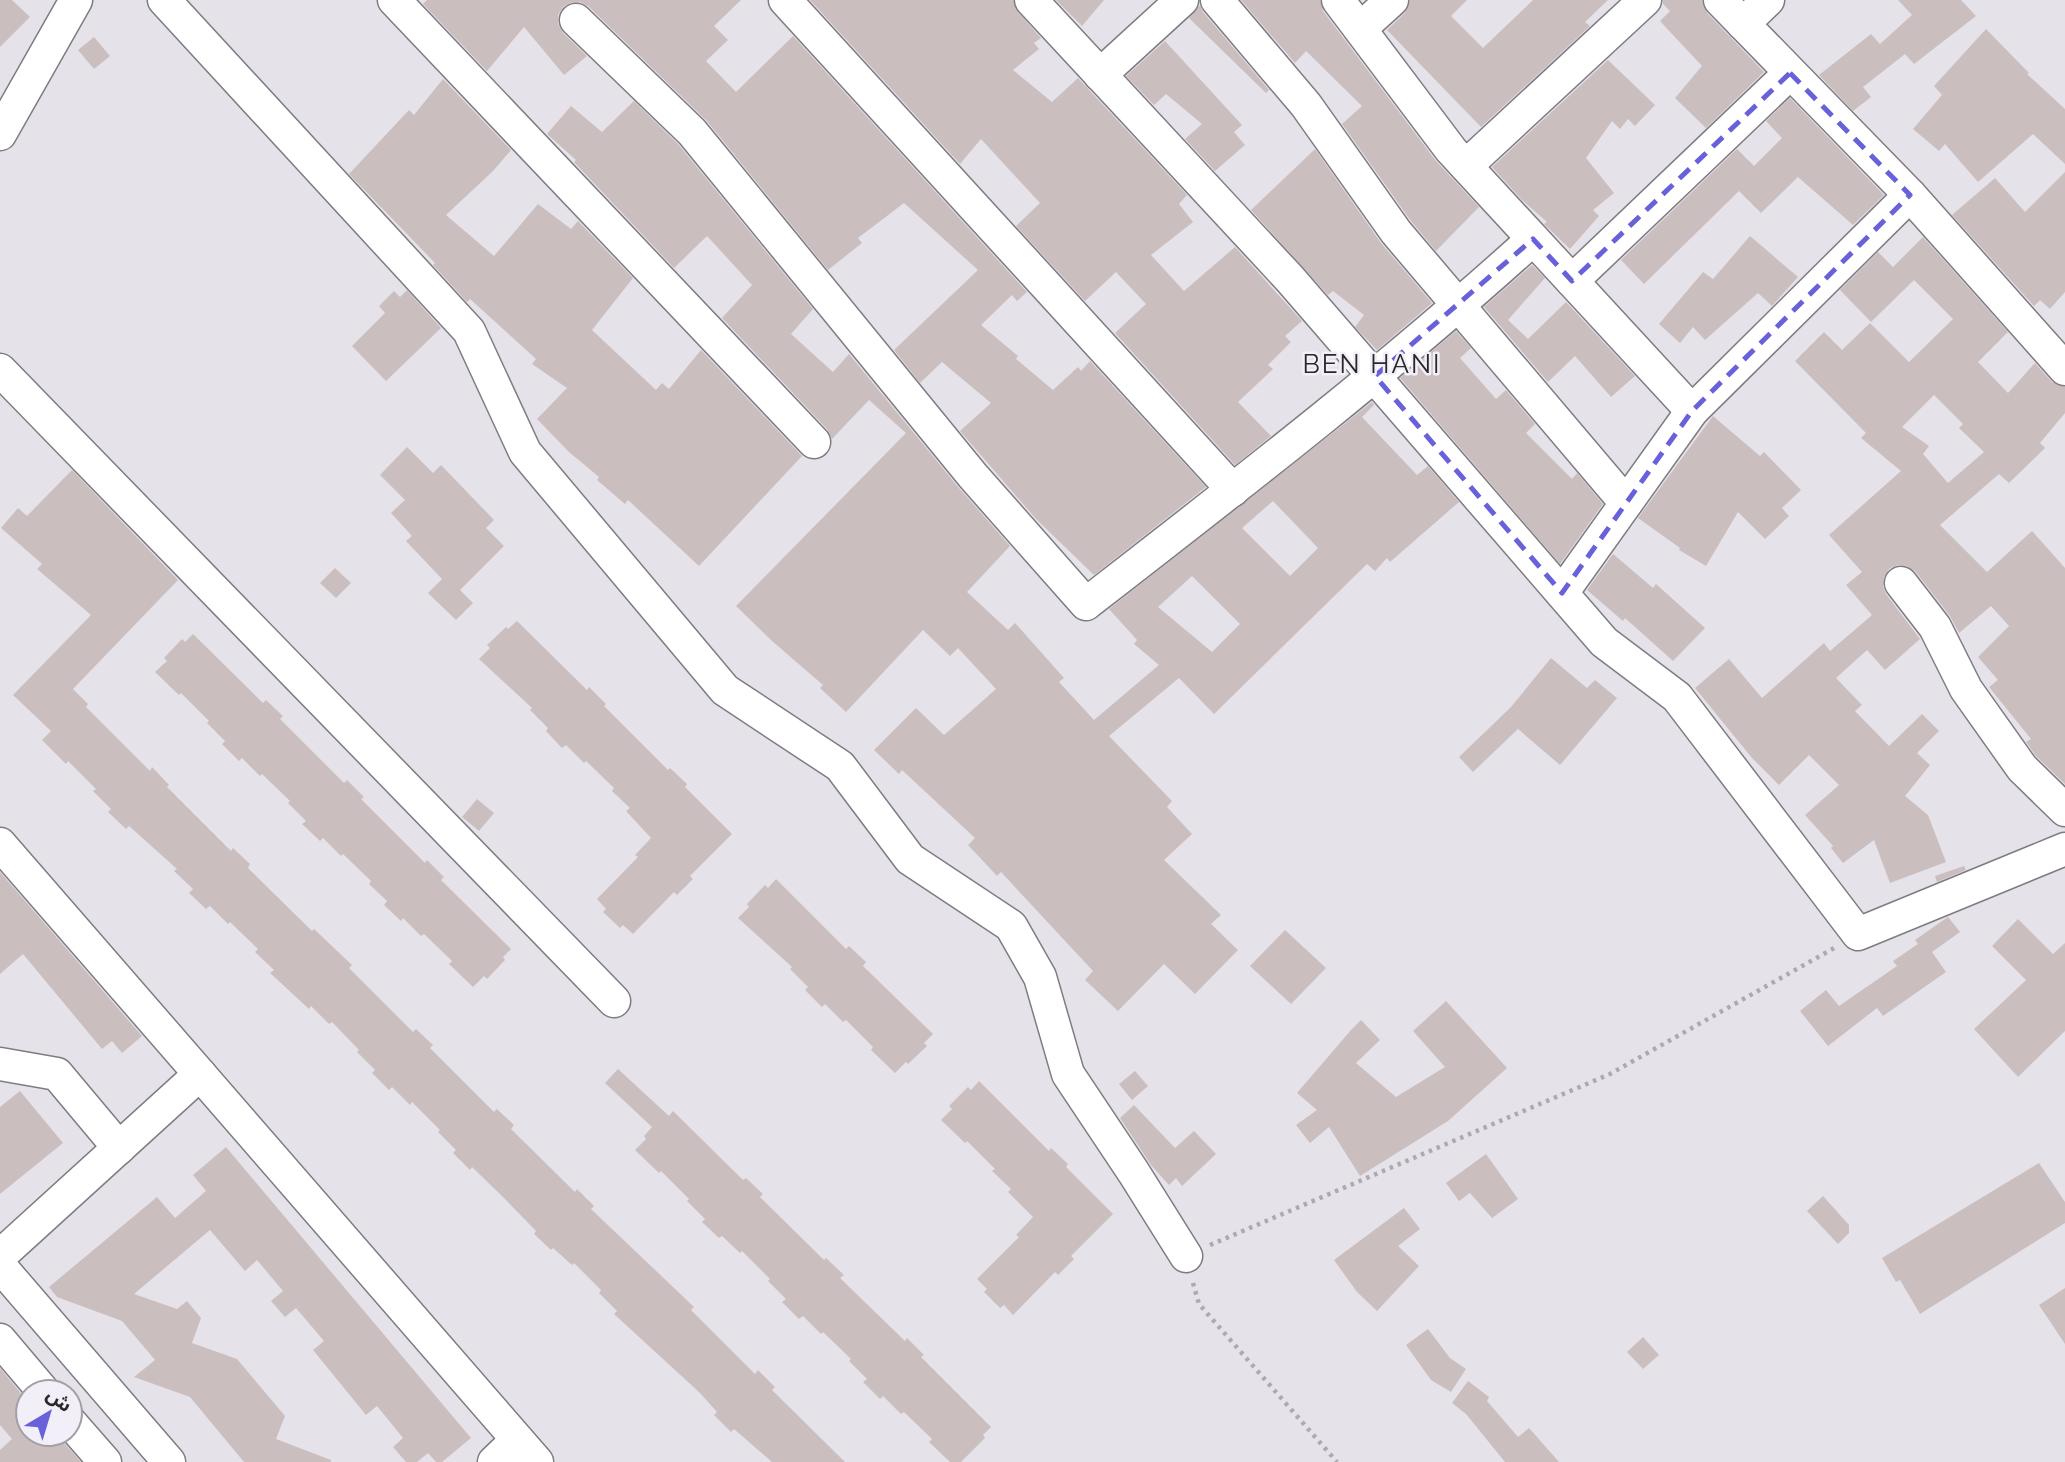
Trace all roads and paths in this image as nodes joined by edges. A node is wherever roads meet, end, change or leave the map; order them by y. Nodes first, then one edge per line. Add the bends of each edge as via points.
1 (75, 0) edge
2 (164, 0) edge
3 (394, 0) edge
4 (785, 0) edge
5 (1031, 0) edge
6 (1182, 0) edge
7 (1217, 0) edge
8 (1338, 0) edge
9 (1392, 0) edge
10 (1645, 0) edge
11 (1720, 0) edge
12 (1768, 0) edge
13 (576, 20) dead end
14 (1743, 24) junction
15 (1360, 29) junction
16 (1790, 73) junction
17 (1100, 75) junction
18 (0, 134) edge
19 (1466, 166) junction
20 (1910, 195) junction
21 (1533, 239) junction
22 (1572, 281) junction
23 (1459, 306) junction
24 (2065, 369) edge
25 (0, 370) edge
26 (1375, 376) junction
27 (1692, 411) junction
28 (814, 442) dead end
29 (1233, 490) junction
30 (1626, 503) junction
31 (1901, 583) dead end
32 (1562, 593) junction
33 (2065, 810) edge
34 (0, 844) edge
35 (2065, 849) edge
36 (1858, 934) junction
37 (614, 1002) dead end
38 (0, 1064) edge
39 (200, 1074) junction
40 (119, 1148) junction
41 (0, 1256) edge
42 (1186, 1256) junction
43 (0, 1266) edge
44 (0, 1340) edge
45 (32, 1378) edge
46 (84, 1438) edge
47 (527, 1451) edge
48 (104, 1462) edge
49 (169, 1462) edge
50 (494, 1462) edge
51 (1338, 1462) edge

1 - 18 street
2 - 42 street via 469,331 525,452 725,690 840,766 910,859 1011,926 1040,977 1068,1074
3 - 28 street
4 - 29 street
5 - 17 street
6 - 17 street
7 - 23 street via 1306,105 1396,232
8 - 15 street
9 - 15 street
10 - 19 street
11 - 14 street
12 - 14 street
13 - 29 street via 692,132 973,476 1086,604
14 - 16 street
15 - 19 street
16 - 20 street
16 - 22 street
17 - 26 street
19 - 21 street
20 - 24 street
20 - 27 street
21 - 22 street
21 - 23 street
22 - 27 street
23 - 26 street
23 - 30 street
25 - 37 street
26 - 29 street
26 - 32 street
27 - 30 street
30 - 32 street
31 - 33 street via 1935,628 1966,689 2006,746
32 - 36 street via 1604,642 1677,697
34 - 39 street
35 - 36 street
36 - 42 path via 1610,1074
38 - 40 street via 57,1074
39 - 40 street
39 - 47 street
40 - 41 street
42 - 51 path via 1199,1304
43 - 49 street
44 - 45 street
46 - 48 street
47 - 50 street

